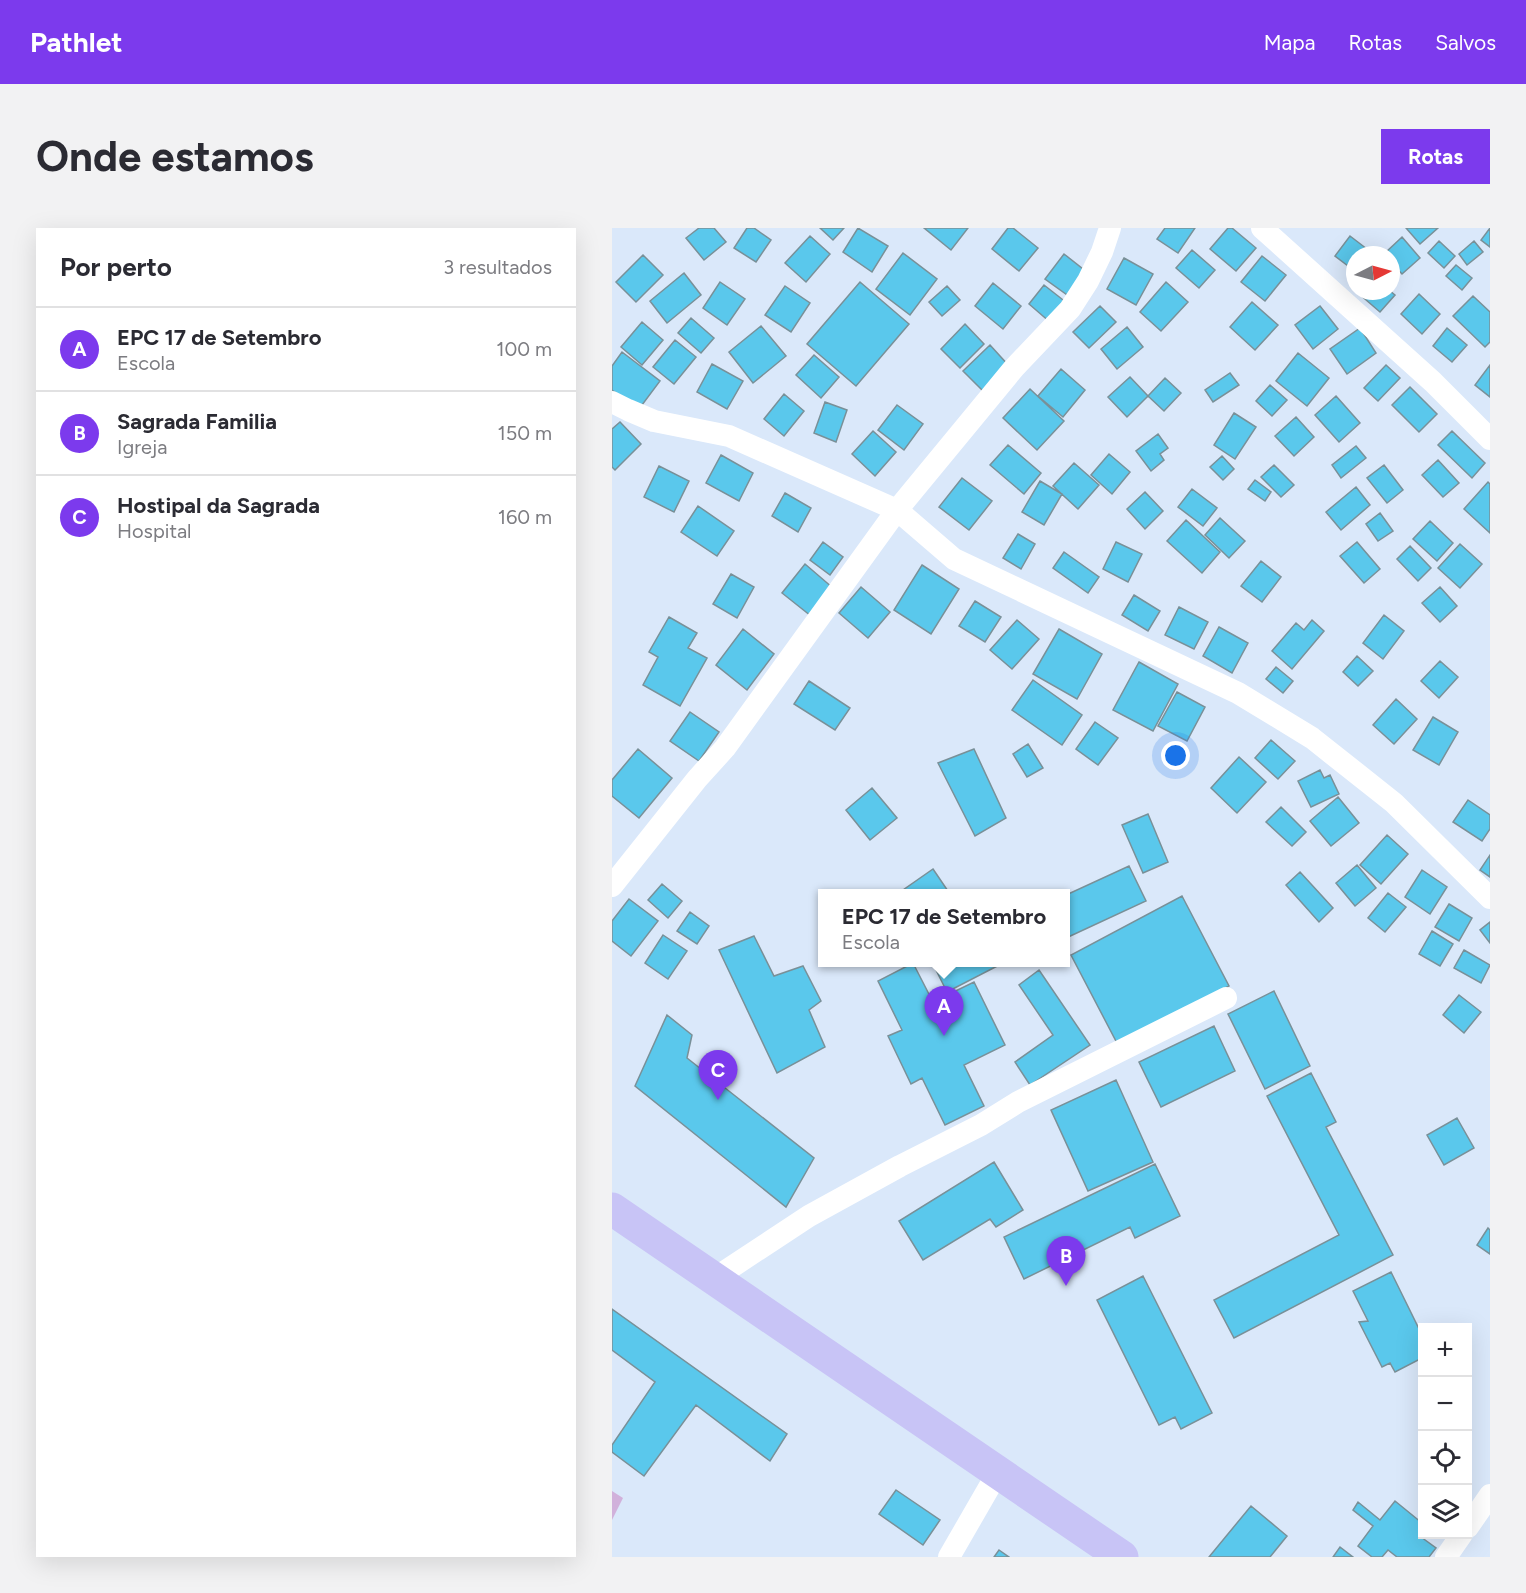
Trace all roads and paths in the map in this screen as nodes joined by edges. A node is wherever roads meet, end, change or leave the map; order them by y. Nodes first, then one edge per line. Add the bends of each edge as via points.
1 (1110, 228) edge
2 (1262, 228) edge
3 (612, 402) edge
4 (1490, 439) edge
5 (897, 510) junction
6 (612, 886) edge
7 (1490, 898) edge
8 (1226, 998) dead end
9 (612, 1209) edge
10 (715, 1278) junction
11 (998, 1473) junction
12 (1490, 1495) edge
13 (1472, 1520) edge
14 (1459, 1539) edge
15 (949, 1557) edge
16 (1122, 1557) edge
17 (1446, 1557) edge

1 - 5 street via 1070,309 1014,368
2 - 4 street via 1433,382
3 - 5 street via 654,421 729,436
5 - 6 street via 725,748
5 - 7 street via 954,559 1238,693 1312,738 1394,803
8 - 10 street via 900,1166 809,1216
9 - 10 main road
10 - 11 main road
11 - 15 street
11 - 16 main road
12 - 13 street
14 - 17 street

